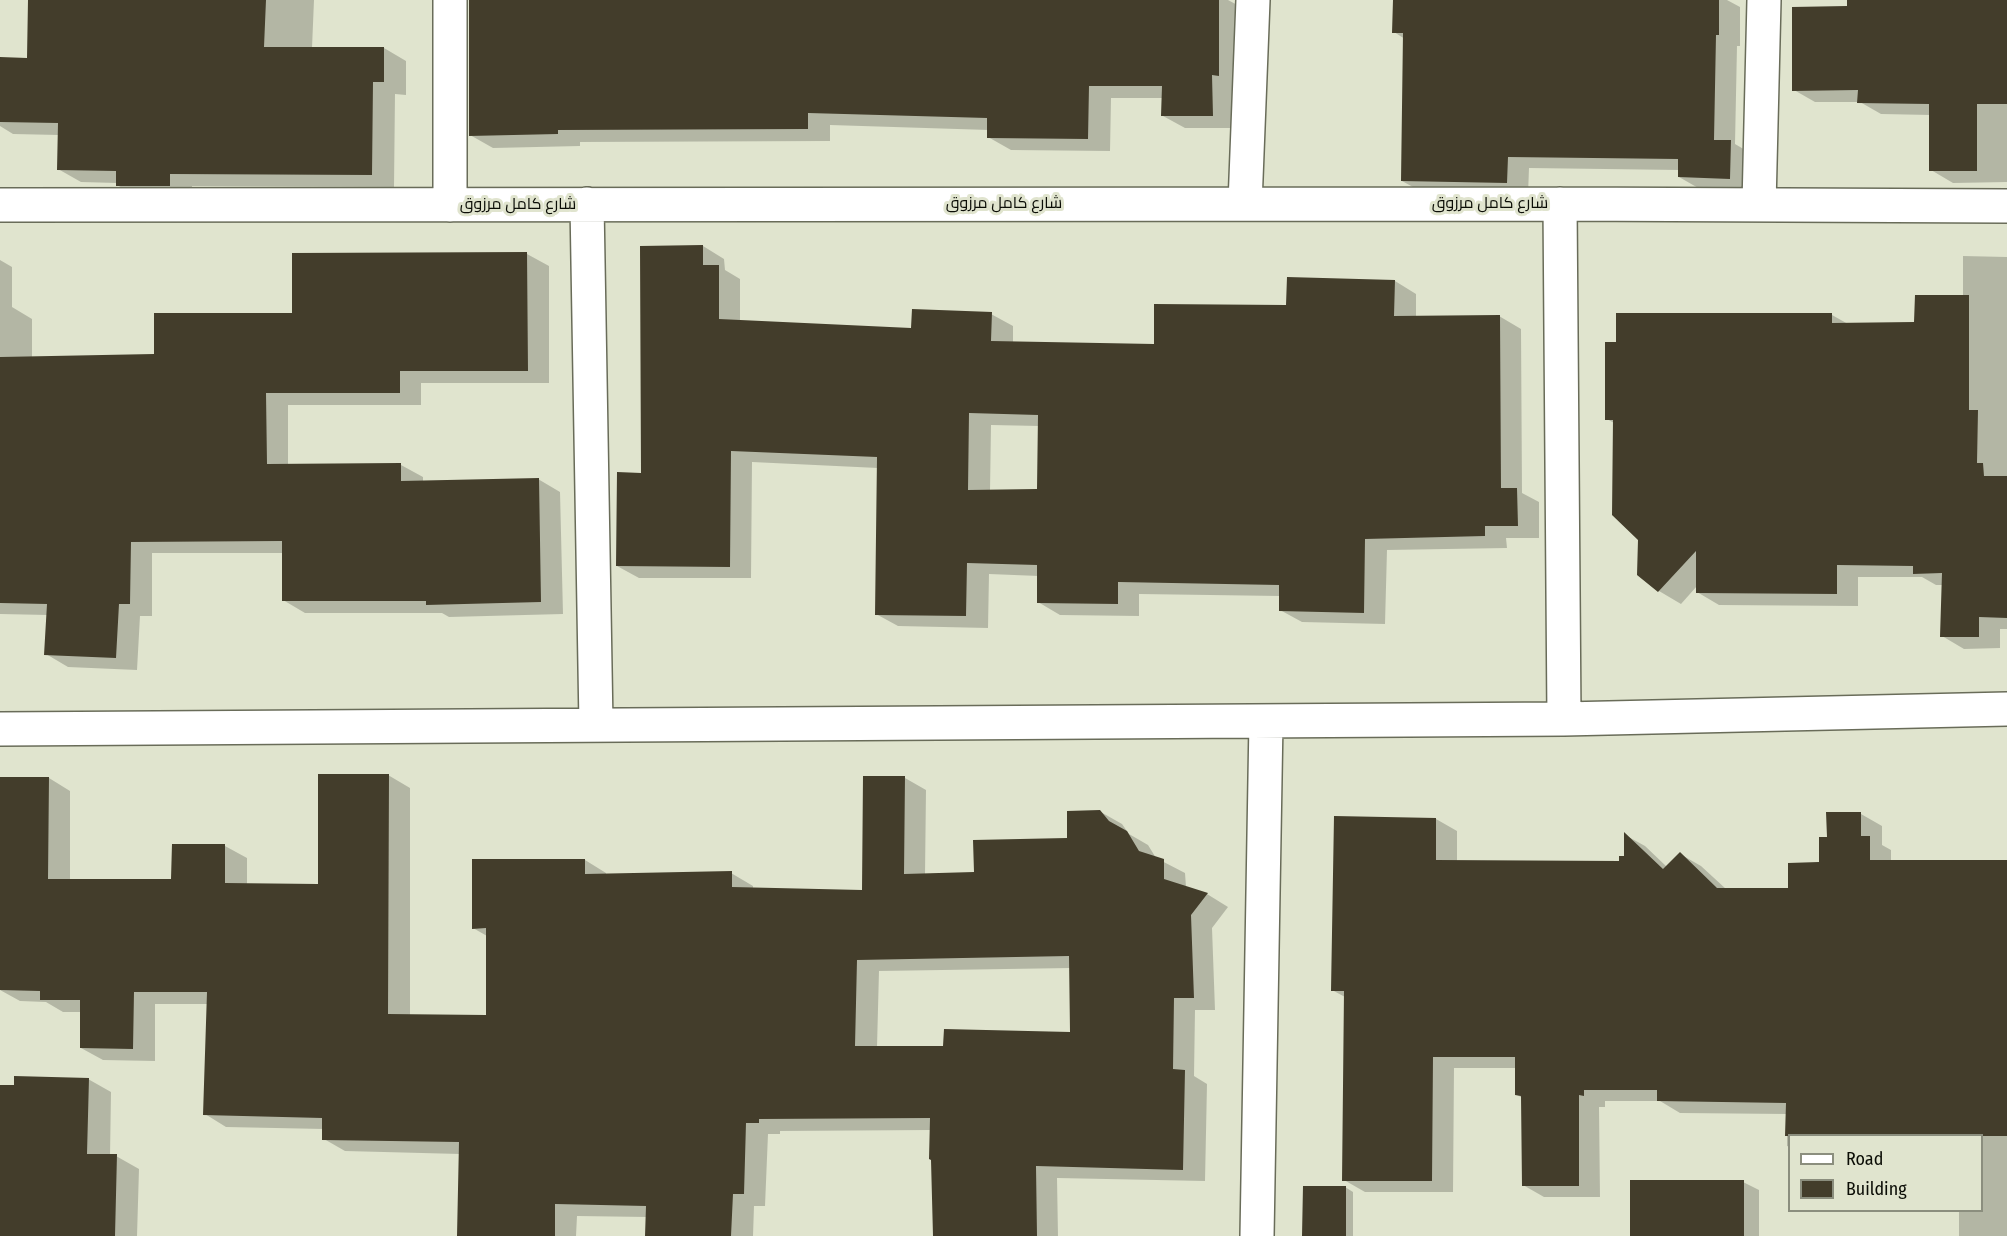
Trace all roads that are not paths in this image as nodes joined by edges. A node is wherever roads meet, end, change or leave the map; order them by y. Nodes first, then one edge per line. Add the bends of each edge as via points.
1 (450, 0) edge
2 (1253, 0) edge
3 (1764, 0) edge
4 (587, 204) junction
5 (1245, 204) junction
6 (1560, 204) junction
7 (0, 205) edge
8 (450, 205) junction
9 (1759, 205) junction
10 (2007, 206) edge
11 (2007, 710) edge
12 (1564, 719) junction
13 (1266, 722) junction
14 (596, 725) junction
15 (0, 729) edge
16 (1257, 1236) edge

1 - 8 street
2 - 5 street
3 - 9 street
4 - 5 street, شارع كامل مرزوق
4 - 8 street, شارع كامل مرزوق
4 - 14 street
5 - 6 street, شارع كامل مرزوق
6 - 9 street, شارع كامل مرزوق
6 - 12 street
7 - 8 street, شارع كامل مرزوق
9 - 10 street, شارع كامل مرزوق
11 - 12 street
12 - 13 street
13 - 14 street
13 - 16 street
14 - 15 street

